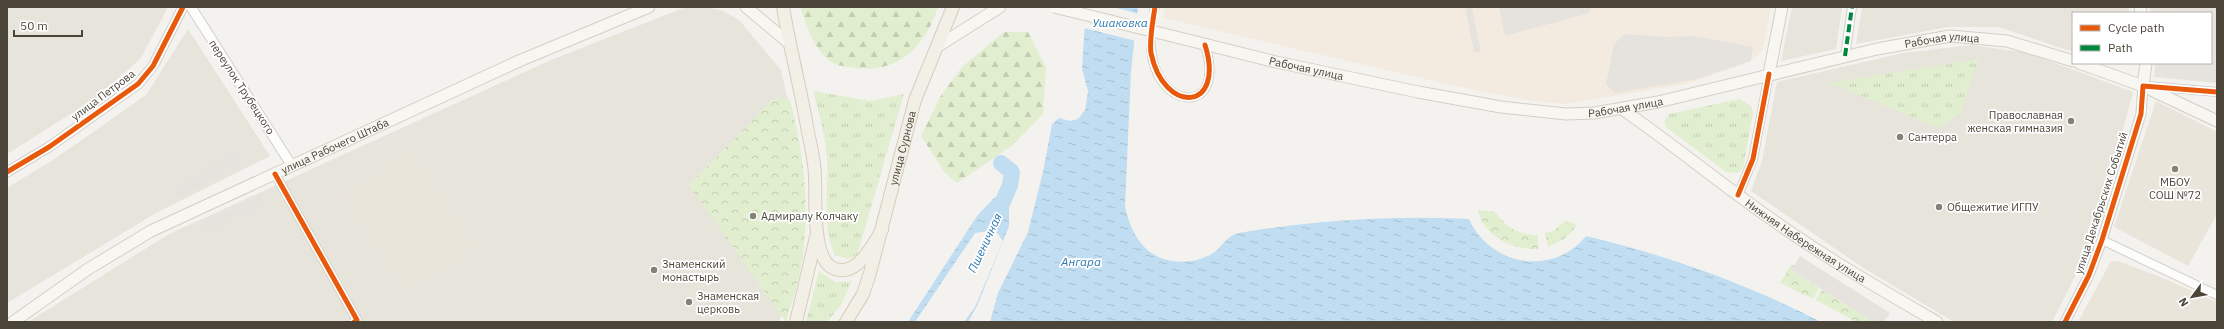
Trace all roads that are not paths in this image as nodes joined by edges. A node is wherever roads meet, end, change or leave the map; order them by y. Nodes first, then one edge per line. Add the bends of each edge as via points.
1 (183, 7) edge
2 (191, 7) edge
3 (650, 7) edge
4 (746, 7) edge
5 (783, 7) edge
6 (953, 7) edge
7 (1000, 7) edge
8 (1054, 7) edge
9 (1782, 7) edge
10 (1852, 7) edge
11 (789, 43) junction
12 (1205, 45) junction
13 (938, 46) junction
14 (1151, 48) tunnel mouth
15 (1845, 56) junction
16 (2072, 61) edge
17 (2083, 64) edge
18 (2146, 64) edge
19 (1769, 74) junction
20 (2143, 86) junction
21 (2217, 92) edge
22 (1622, 109) junction
23 (2217, 121) edge
24 (292, 166) junction
25 (7, 172) edge
26 (275, 174) junction
27 (1738, 195) junction
28 (817, 230) junction
29 (882, 230) junction
30 (2102, 240) junction
31 (2217, 295) edge
32 (13, 322) edge
33 (354, 322) edge
34 (796, 322) edge
35 (846, 322) edge
36 (1937, 322) edge
37 (2065, 322) edge

1 - 25 street, улица Петрова via 153,66 138,84 55,143
2 - 24 street, переулок Трубецкого
3 - 24 main road, улица Рабочего Штаба via 519,61
4 - 11 main road
5 - 11 main road
6 - 13 main road, улица Сурнова
7 - 13 main road
8 - 12 main road, Рабочая улица, bridge
9 - 19 main road
10 - 15 street
11 - 28 main road via 815,168
12 - 14 street via 1210,66 1208,83 1198,95 1186,98 1174,95 1166,86 1154,64
12 - 22 main road, Рабочая улица via 1501,107 1566,114
13 - 29 main road, улица Сурнова via 915,100
15 - 16 main road, Рабочая улица via 1928,39 1968,36 2007,41
15 - 19 main road, Рабочая улица
17 - 20 main road
18 - 20 main road
19 - 22 main road, Рабочая улица
19 - 27 street via 1753,159
20 - 21 street
20 - 23 main road
20 - 30 street, улица Декабрьских Событий via 2141,114
22 - 27 main road, Нижняя Набережная улица
24 - 26 main road, улица Рабочего Штаба
26 - 32 main road, улица Рабочего Штаба via 151,231 88,269
26 - 33 street via 357,320
27 - 36 main road, Нижняя Набережная улица via 1774,222
28 - 29 main road via 824,258 833,267 844,269 852,268 861,261
28 - 34 main road
29 - 35 main road, улица Сурнова via 863,294
30 - 31 street
30 - 37 street, улица Декабрьских Событий via 2089,275

